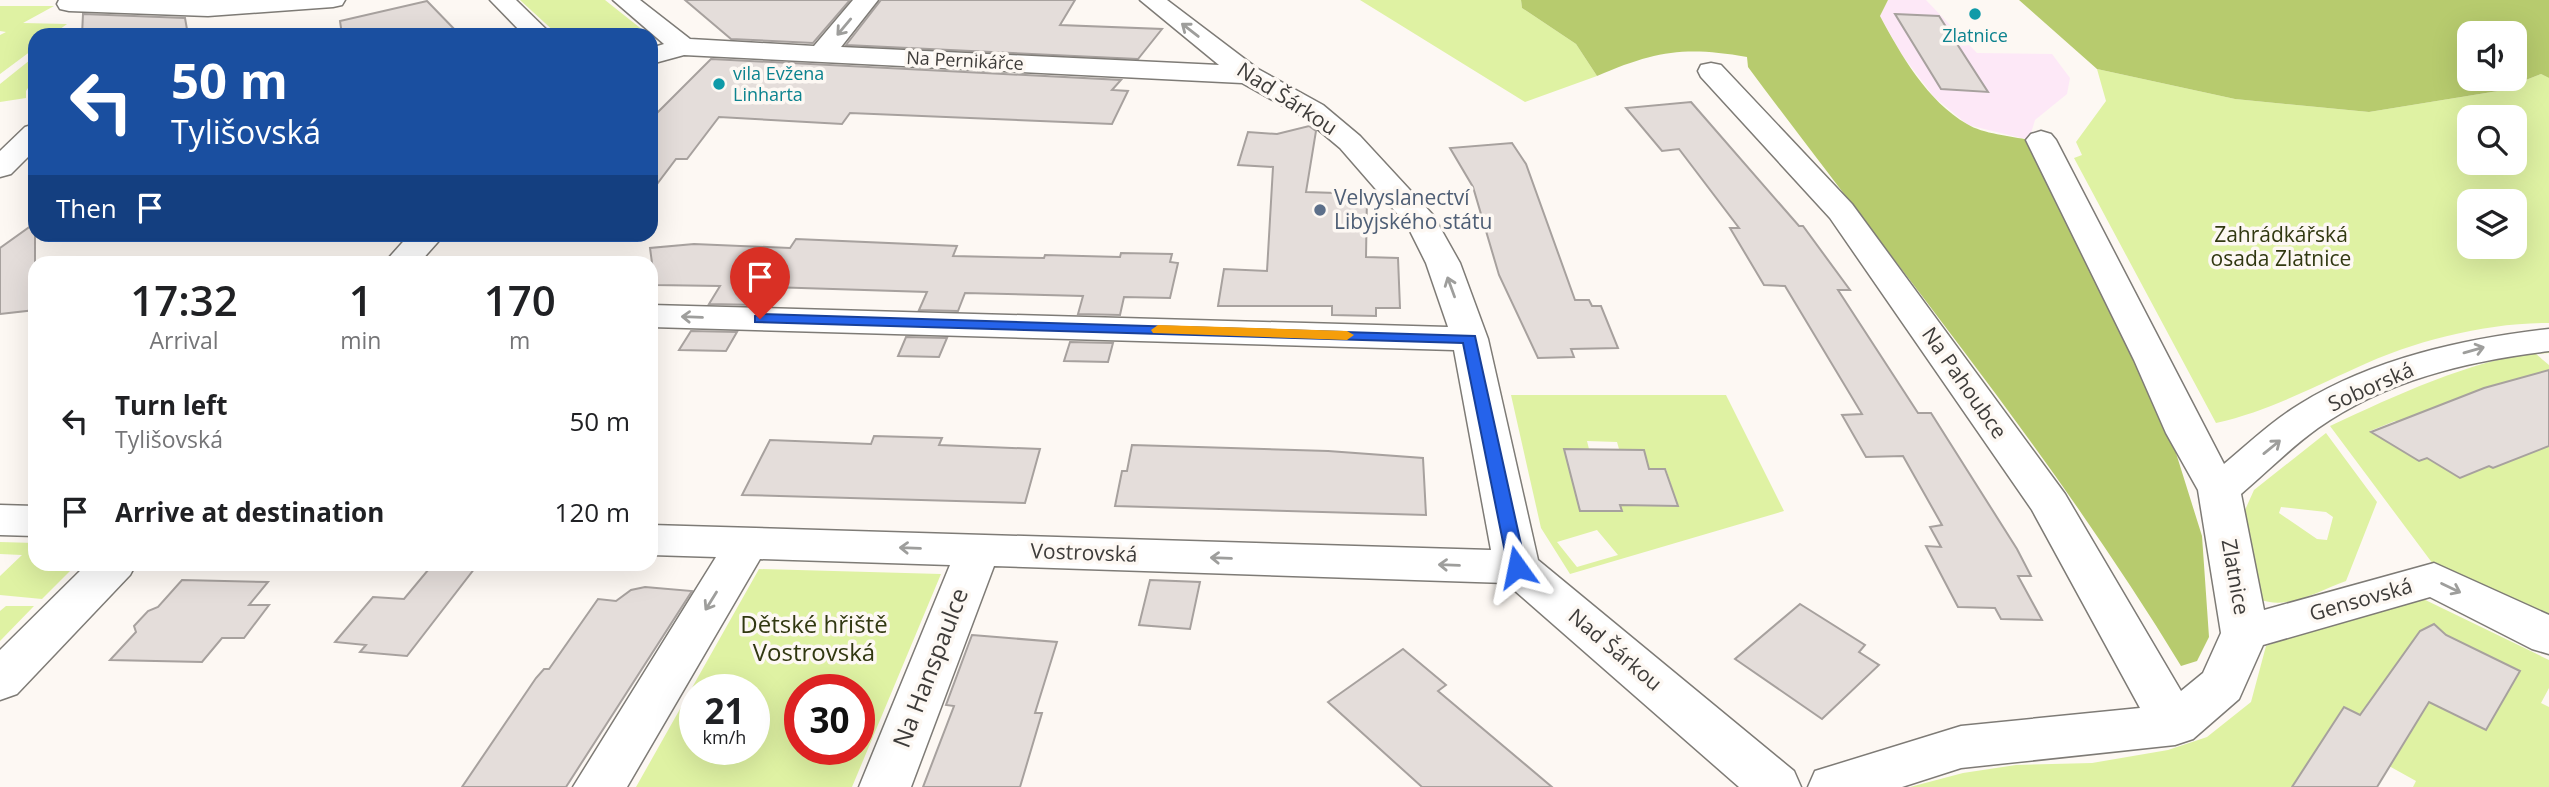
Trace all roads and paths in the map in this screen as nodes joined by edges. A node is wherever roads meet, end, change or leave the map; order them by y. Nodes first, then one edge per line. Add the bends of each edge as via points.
1 (333, 0) edge
2 (502, 0) edge
3 (625, 0) edge
4 (866, 0) edge
5 (1152, 0) edge
6 (69, 4) dead end
7 (208, 9) junction
8 (155, 28) edge
9 (532, 28) edge
10 (683, 47) junction
11 (658, 54) edge
12 (821, 54) junction
13 (1711, 71) dead end
14 (1248, 75) junction
15 (28, 140) edge
16 (2041, 140) dead end
17 (0, 168) edge
18 (421, 242) edge
19 (408, 256) edge
20 (658, 316) edge
21 (1470, 339) junction
22 (2549, 340) edge
23 (2219, 490) junction
24 (0, 520) edge
25 (28, 521) edge
26 (658, 540) edge
27 (747, 543) junction
28 (978, 550) junction
29 (1517, 567) junction
30 (107, 571) edge
31 (2245, 633) junction
32 (2549, 636) edge
33 (0, 681) edge
34 (2175, 725) junction
35 (600, 787) edge
36 (885, 787) edge
37 (1775, 787) edge
38 (1834, 787) edge

1 - 7 street
2 - 9 street
3 - 10 street
4 -> 12 street
14 -> 5 street, Nad Šárkou
6 - 7 street
7 - 8 street
10 - 11 street, Na Pernikářce
10 - 12 street, Na Pernikářce
12 - 14 street, Na Pernikářce
13 - 34 street, Na Pahoubce via 1841,211 2020,461 2050,504
21 -> 14 street, Nad Šárkou via 1443,263 1422,222 1332,126
15 - 17 street
16 - 23 street, Zlatnice via 2186,433
18 - 19 street
21 -> 20 street
21 - 29 street, Nad Šárkou
23 -> 22 street, Soborská via 2314,413 2398,371 2488,346
23 - 31 street, Zlatnice
24 - 25 street
26 - 27 street, Vostrovská
28 -> 27 street, Vostrovská
27 -> 35 street
29 -> 28 street, Vostrovská
28 - 36 street, Na Hanspaulce
29 - 37 street, Nad Šárkou
30 - 33 street
31 -> 32 street, Gensovská via 2434,579
31 - 34 street, Zlatnice via 2222,685
34 - 38 street via 1961,747

